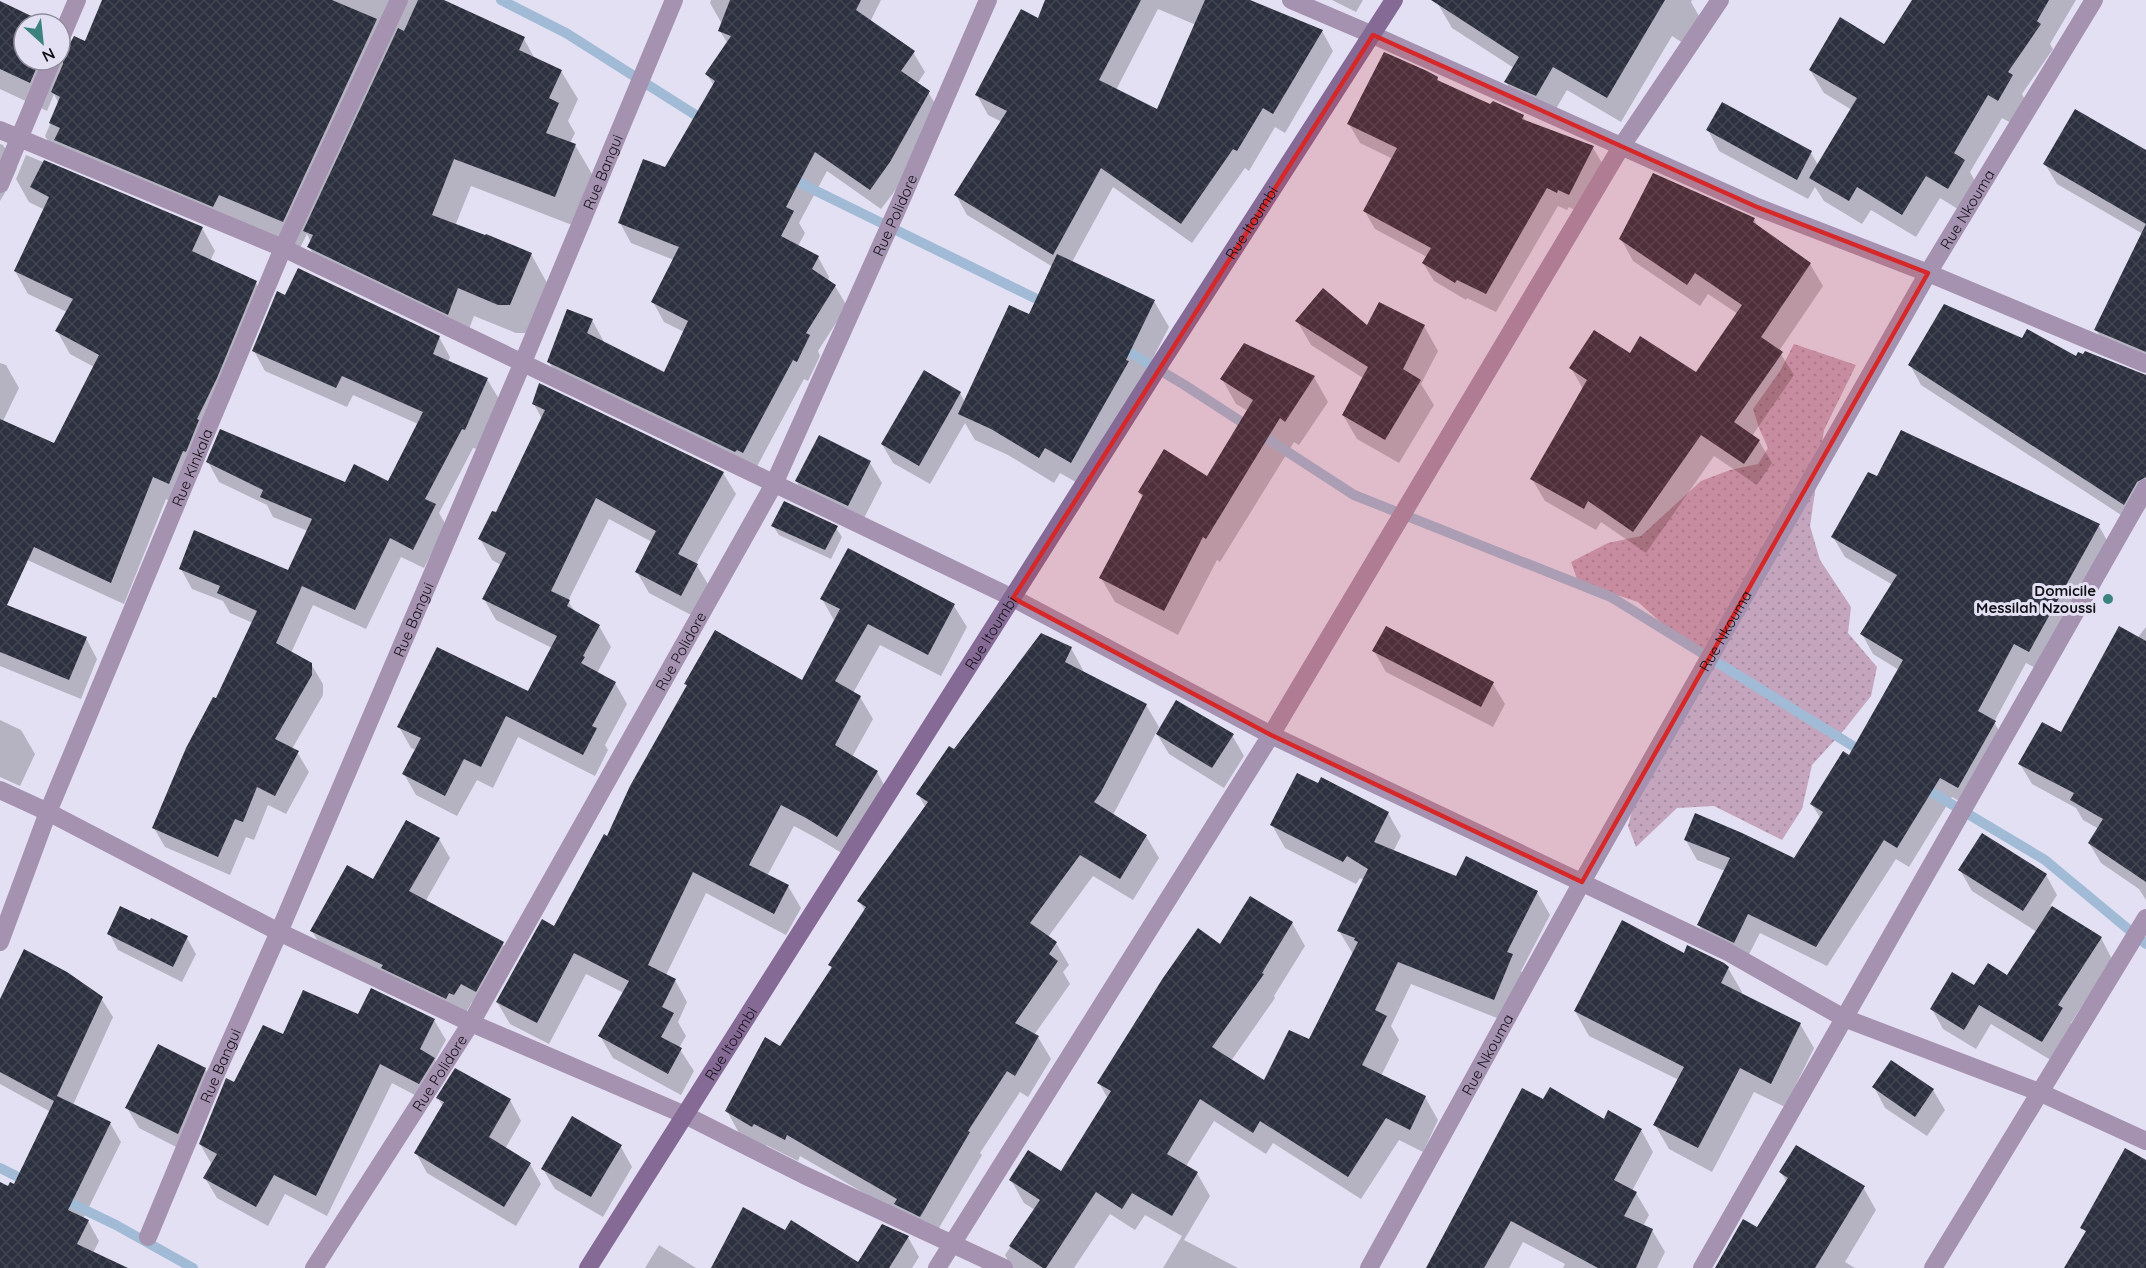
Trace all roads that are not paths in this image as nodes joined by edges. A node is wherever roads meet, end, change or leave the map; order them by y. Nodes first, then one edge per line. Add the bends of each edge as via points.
1 (399, 0) edge
2 (674, 0) edge
3 (988, 0) edge
4 (1291, 0) edge
5 (1394, 0) edge
6 (1720, 0) edge
7 (2094, 0) edge
8 (1373, 34) junction
9 (47, 72) edge
10 (0, 130) edge
11 (18, 139) junction
12 (1622, 147) junction
13 (0, 184) edge
14 (283, 248) junction
15 (1928, 273) junction
16 (523, 362) junction
17 (2146, 364) edge
18 (774, 484) junction
19 (2146, 488) edge
20 (1013, 598) junction
21 (1271, 735) junction
22 (0, 790) edge
23 (48, 812) junction
24 (1582, 882) junction
25 (2146, 918) edge
26 (279, 932) junction
27 (0, 942) edge
28 (1844, 1018) junction
29 (471, 1023) junction
30 (2039, 1092) junction
31 (685, 1115) junction
32 (2146, 1141) edge
33 (148, 1237) dead end
34 (952, 1244) junction
35 (314, 1268) edge
36 (588, 1268) edge
37 (937, 1268) edge
38 (1004, 1268) edge
39 (1369, 1268) edge
40 (1702, 1268) edge
41 (1933, 1268) edge

1 - 14 street, Rue Kinkala
2 - 16 street, Rue Bangui
3 - 18 street, Rue Polidore
4 - 8 street
5 - 8 street, Rue Itoumbi
6 - 12 street
7 - 15 street, Rue Nkouma
8 - 12 street
8 - 20 street, Rue Itoumbi
9 - 11 street
10 - 11 street
11 - 13 street
11 - 14 street
12 - 15 street via 1757,207
12 - 21 street
14 - 16 street
14 - 23 street, Rue Kinkala
15 - 17 street
15 - 24 street, Rue Nkouma
16 - 18 street
16 - 26 street, Rue Bangui
18 - 20 street
18 - 29 street, Rue Polidore
19 - 28 street
20 - 21 street
20 - 31 street, Rue Itoumbi
21 - 24 street
21 - 34 street
22 - 23 street
23 - 26 street
23 - 27 street, Rue Kinkala
24 - 28 street via 1726,951
24 - 39 street, Rue Nkouma
25 - 30 street
26 - 29 street
26 - 33 street, Rue Bangui
28 - 30 street
28 - 40 street
29 - 31 street
29 - 35 street, Rue Polidore
30 - 32 street
30 - 41 street
31 - 34 street
31 - 36 street, Rue Itoumbi
34 - 37 street
34 - 38 street

